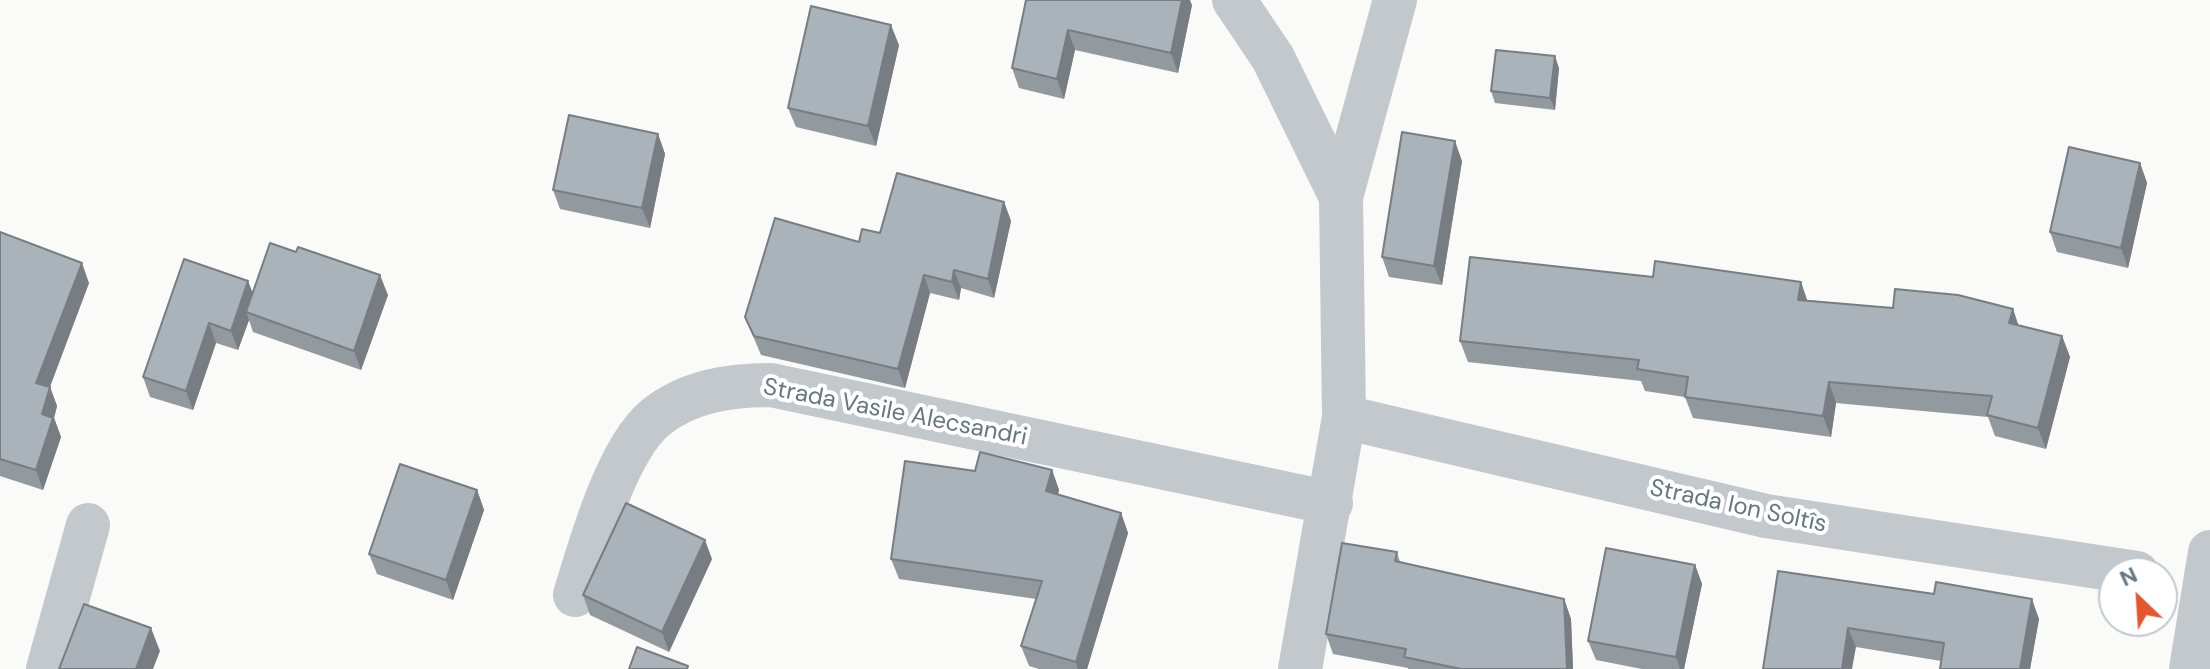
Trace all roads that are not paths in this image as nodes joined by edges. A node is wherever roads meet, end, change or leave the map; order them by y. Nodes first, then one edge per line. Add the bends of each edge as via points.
1 (1234, 0) edge
2 (1395, 0) edge
3 (1341, 197) junction
4 (1344, 417) junction
5 (1331, 503) junction
6 (88, 525) dead end
7 (2098, 567) edge
8 (2178, 581) edge
9 (2206, 588) edge
10 (575, 595) dead end
11 (48, 669) edge
12 (1300, 669) edge
13 (2191, 669) edge

1 - 3 street via 1273,58
2 - 3 street
3 - 4 street
4 - 5 street
4 - 7 street, Strada Ion Soltîs via 1766,516
5 - 10 street, Strada Vasile Alecsandri via 771,385 733,385 689,397 654,419 629,454 602,509
5 - 12 street
6 - 11 street
8 - 9 street
9 - 13 street

